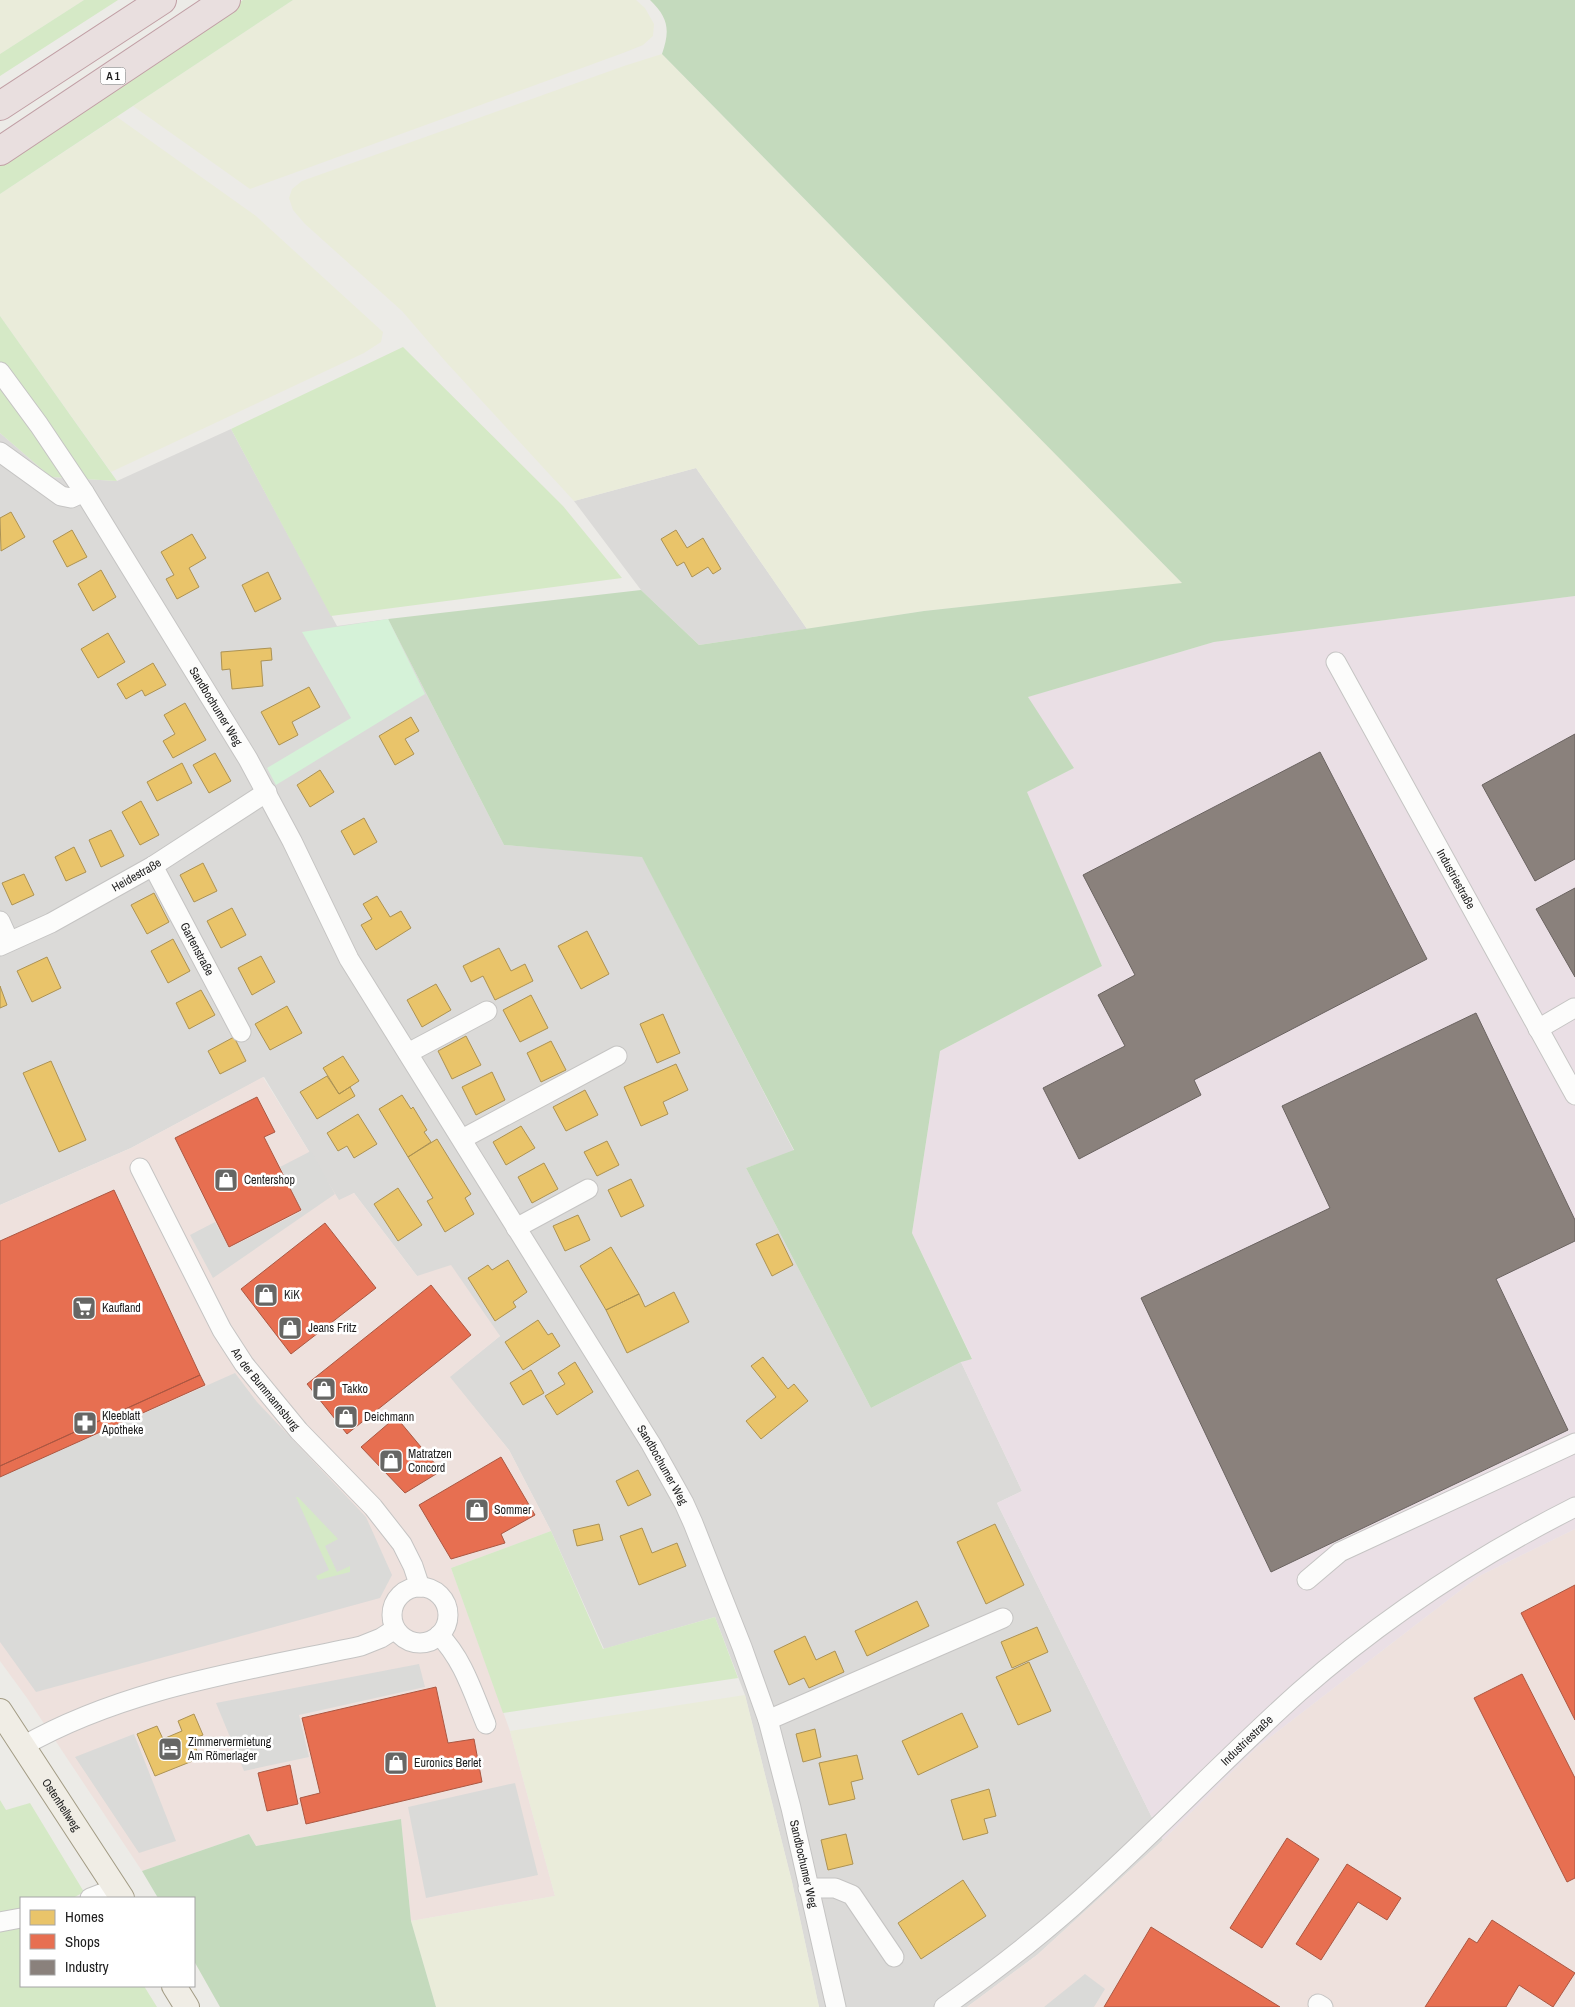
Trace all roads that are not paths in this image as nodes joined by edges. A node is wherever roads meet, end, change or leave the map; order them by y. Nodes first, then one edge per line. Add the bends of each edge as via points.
1 (162, 0) edge
2 (226, 0) edge
3 (0, 106) edge
4 (0, 151) edge
5 (0, 372) edge
6 (0, 452) edge
7 (84, 492) junction
8 (1336, 662) dead end
9 (267, 792) junction
10 (153, 866) junction
11 (0, 921) edge
12 (5, 944) edge
13 (1574, 1008) dead end
14 (487, 1012) dead end
15 (1538, 1029) junction
16 (242, 1032) dead end
17 (408, 1053) junction
18 (617, 1056) dead end
19 (1575, 1094) edge
20 (462, 1139) junction
21 (140, 1168) dead end
22 (588, 1189) dead end
23 (516, 1228) junction
24 (1575, 1443) edge
25 (1575, 1507) edge
26 (1308, 1580) dead end
27 (420, 1587) junction
28 (1003, 1618) dead end
29 (395, 1629) junction
30 (439, 1635) junction
31 (0, 1712) edge
32 (768, 1720) junction
33 (486, 1724) dead end
34 (23, 1746) junction
35 (808, 1888) junction
36 (119, 1893) edge
37 (96, 1897) edge
38 (20, 1918) edge
39 (0, 1922) edge
40 (894, 1957) dead end
41 (175, 1987) edge
42 (187, 2007) edge
43 (836, 2007) edge
44 (944, 2007) edge

1 - 3 highway
2 - 4 highway, A 1
5 - 7 street, Sandbochumer Weg
6 - 7 street via 61,496 70,498
7 - 9 street, Sandbochumer Weg
8 - 15 street, Industriestraße
9 - 10 street, Heidestraße
9 - 17 street, Sandbochumer Weg via 349,959
10 - 12 street, Heidestraße via 51,923
10 - 16 street, Gartenstraße
11 - 12 street
13 - 15 street
14 - 17 street
15 - 19 street, Industriestraße
17 - 20 street, Sandbochumer Weg
18 - 20 street
20 - 23 street, Sandbochumer Weg
21 - 27 street, An der Bummannsburg via 222,1330 244,1364 299,1431 374,1507 402,1544
22 - 23 street
23 - 32 street, Sandbochumer Weg via 684,1502
24 - 26 street via 1340,1552
25 - 44 street, Industriestraße via 1452,1576 1351,1650 1300,1691 1071,1908
27 - 29 street via 399,1596 393,1606
27 - 30 street via 440,1596 446,1605 445,1626
28 - 32 street
29 - 30 street via 411,1642 431,1641
29 - 34 street via 361,1646 223,1674 130,1700 64,1724
30 - 33 street via 458,1658
31 - 34 main road, Ostenhellweg
32 - 35 street, Sandbochumer Weg
34 - 36 main road, Ostenhellweg
35 - 40 street via 835,1888 852,1894
35 - 43 street, Sandbochumer Weg
36 - 37 street
38 - 39 street
41 - 42 main road

